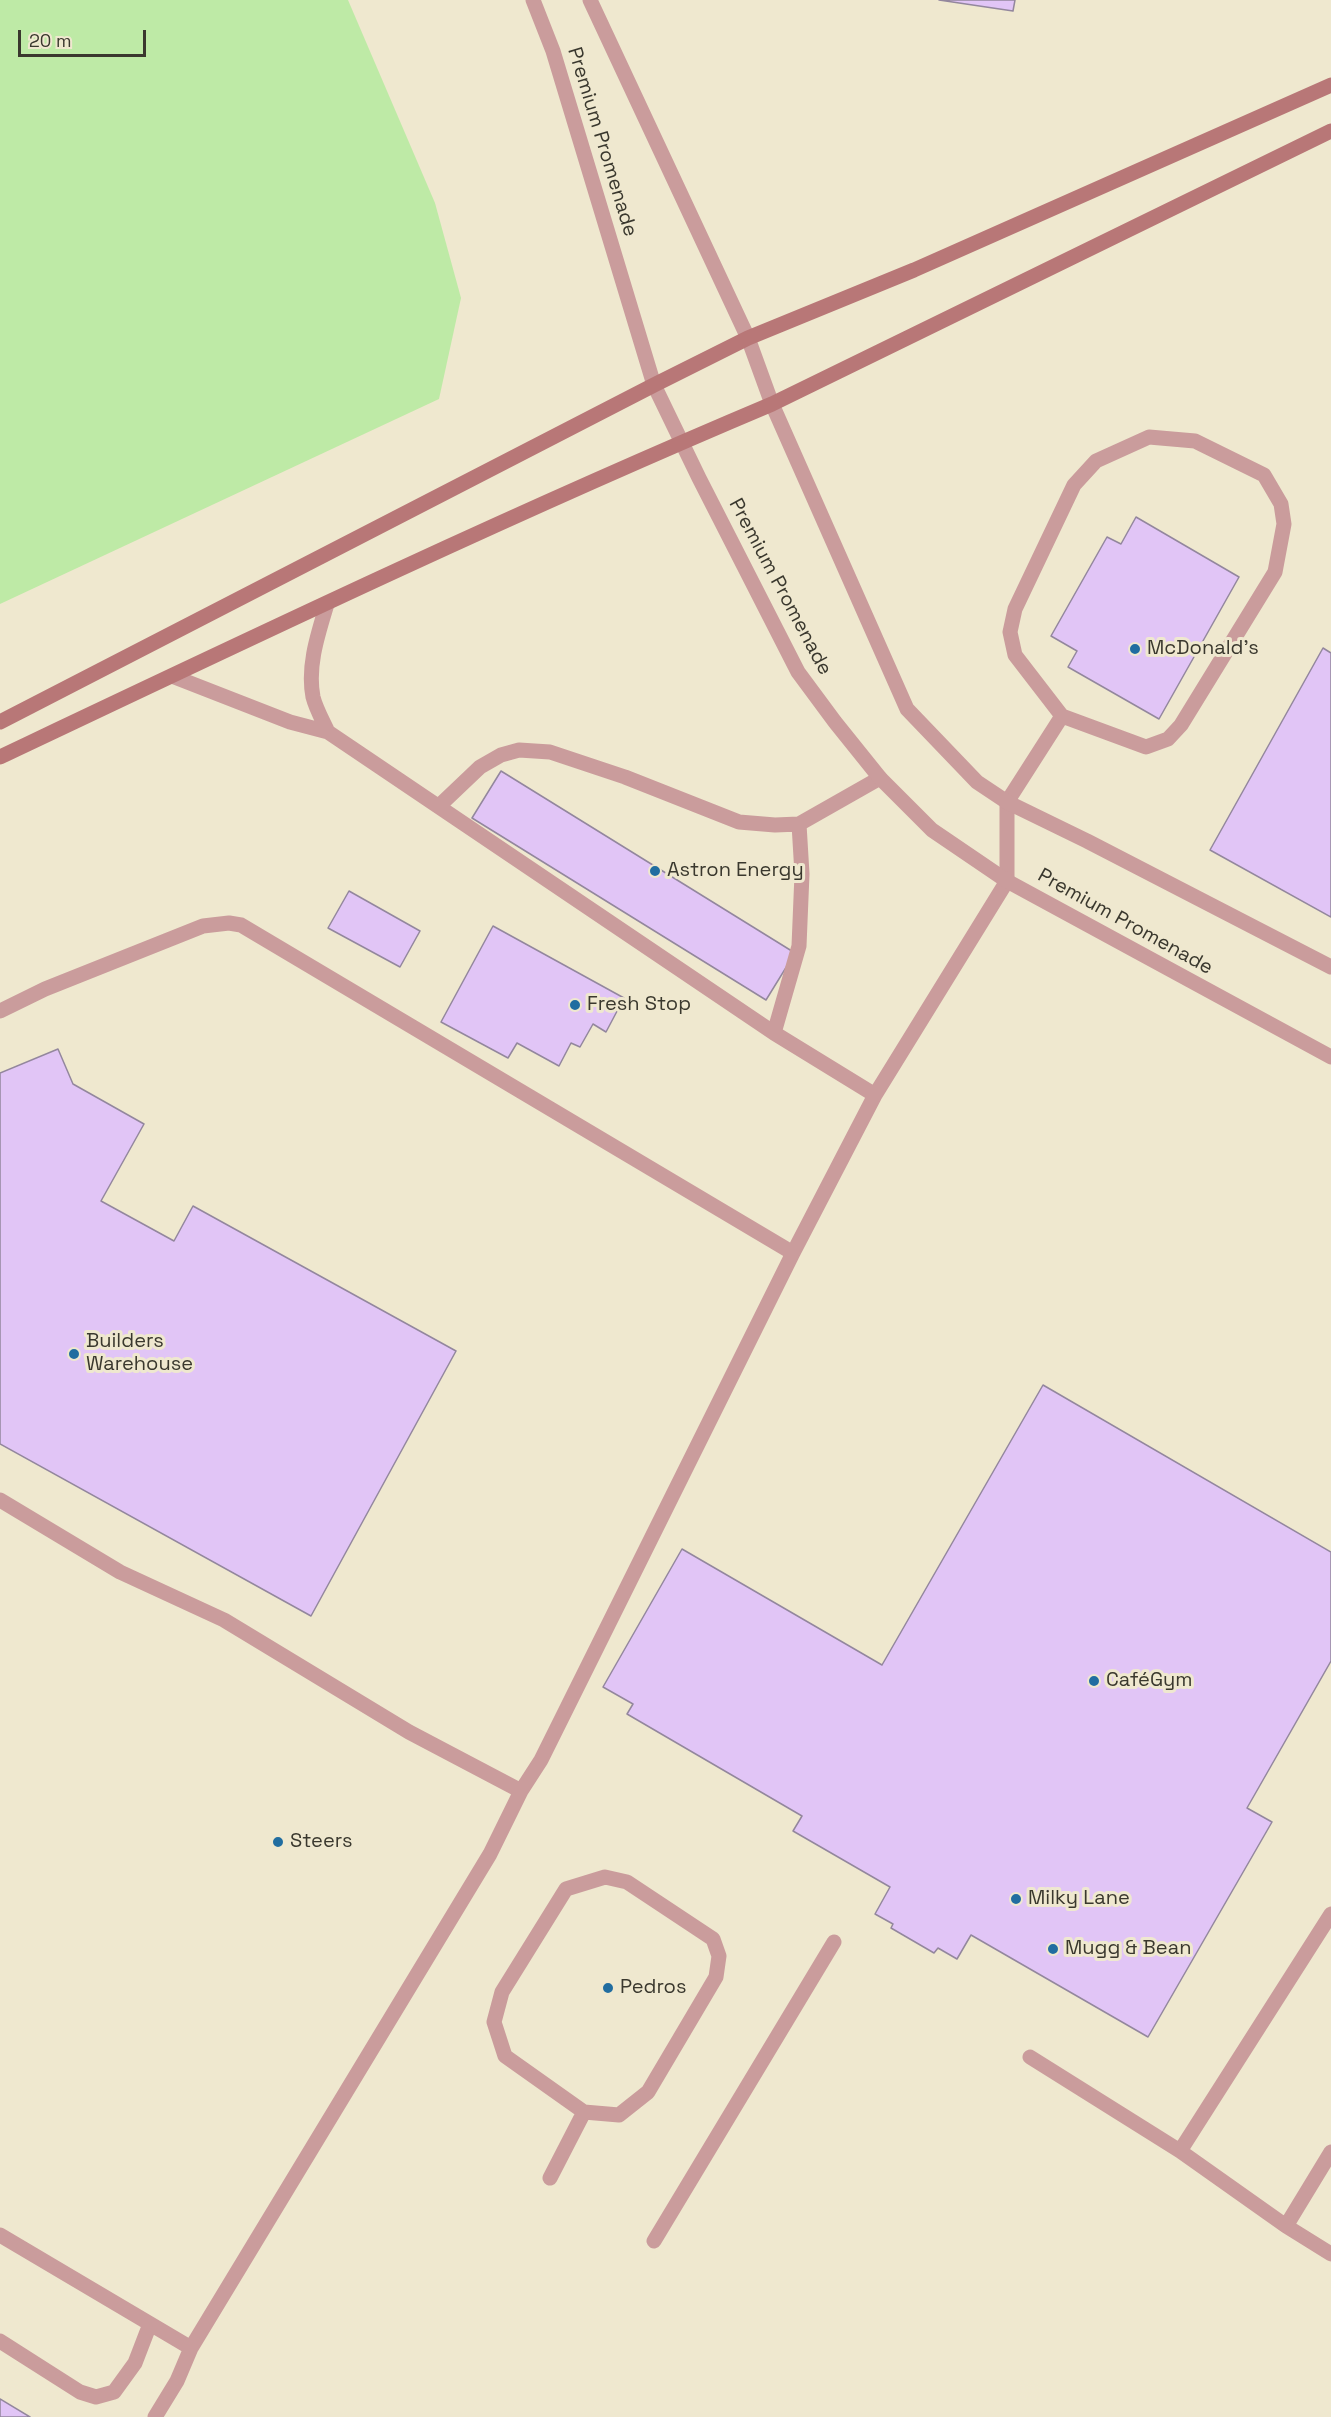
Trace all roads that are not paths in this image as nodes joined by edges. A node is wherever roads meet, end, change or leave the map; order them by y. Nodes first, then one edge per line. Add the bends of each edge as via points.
1 (533, 0) edge
2 (590, 0) edge
3 (1331, 85) edge
4 (1331, 131) edge
5 (748, 338) junction
6 (654, 385) junction
7 (772, 404) junction
8 (681, 442) junction
9 (327, 604) junction
10 (172, 676) junction
11 (1062, 716) junction
12 (0, 722) edge
13 (328, 732) junction
14 (0, 757) edge
15 (880, 778) junction
16 (1007, 802) junction
17 (439, 807) junction
18 (799, 824) junction
19 (1006, 881) junction
20 (1331, 967) edge
21 (0, 1011) edge
22 (774, 1033) junction
23 (1331, 1057) edge
24 (875, 1095) junction
25 (793, 1253) junction
26 (0, 1500) edge
27 (521, 1791) junction
28 (1331, 1914) edge
29 (834, 1942) dead end
30 (1030, 2057) dead end
31 (584, 2112) junction
32 (1180, 2151) junction
33 (1331, 2152) edge
34 (550, 2178) dead end
35 (1286, 2226) junction
36 (0, 2235) edge
37 (654, 2241) dead end
38 (1331, 2254) edge
39 (150, 2324) junction
40 (0, 2341) edge
41 (190, 2348) junction
42 (155, 2417) edge

1 - 6 street, Premium Promenade via 553,51
2 - 5 street, Premium Promenade
3 - 5 street via 914,270
4 - 7 street
5 - 6 street
5 - 7 street, Premium Promenade
6 - 8 street, Premium Promenade
6 - 12 street
7 - 8 street
7 - 16 street, Premium Promenade via 907,709 977,782
8 - 9 street
8 - 15 street, Premium Promenade via 798,672
9 - 10 street
9 - 13 street via 312,664 313,698
10 - 13 street via 290,722
10 - 14 street
11 - 11 street via 1146,747 1168,739 1181,725 1275,572 1284,524 1281,504 1264,475 1195,441 1149,437 1096,461 1074,485 1015,609 1010,632 1015,655
11 - 16 street
13 - 17 street
15 - 18 street
15 - 19 street, Premium Promenade via 932,830
16 - 19 street
16 - 20 street, Premium Promenade
17 - 18 street via 480,767 519,750 550,752 739,822
17 - 22 street
18 - 22 street via 799,946
19 - 23 street, Premium Promenade
19 - 24 street
21 - 25 street via 203,926 241,925
22 - 24 street
24 - 25 street
25 - 27 street via 541,1760
26 - 27 street via 120,1572 224,1620 409,1732
27 - 41 street via 490,1854
28 - 32 street
29 - 37 street
30 - 32 street
31 - 31 street via 505,2056 494,2022 502,1992 567,1888 605,1877 627,1882 713,1939 719,1956 716,1977 648,2092 619,2115
31 - 34 street
32 - 35 street
33 - 35 street
35 - 38 street
36 - 39 street
39 - 40 street via 135,2364 114,2392 96,2397 80,2392
39 - 41 street
41 - 42 street via 177,2381

